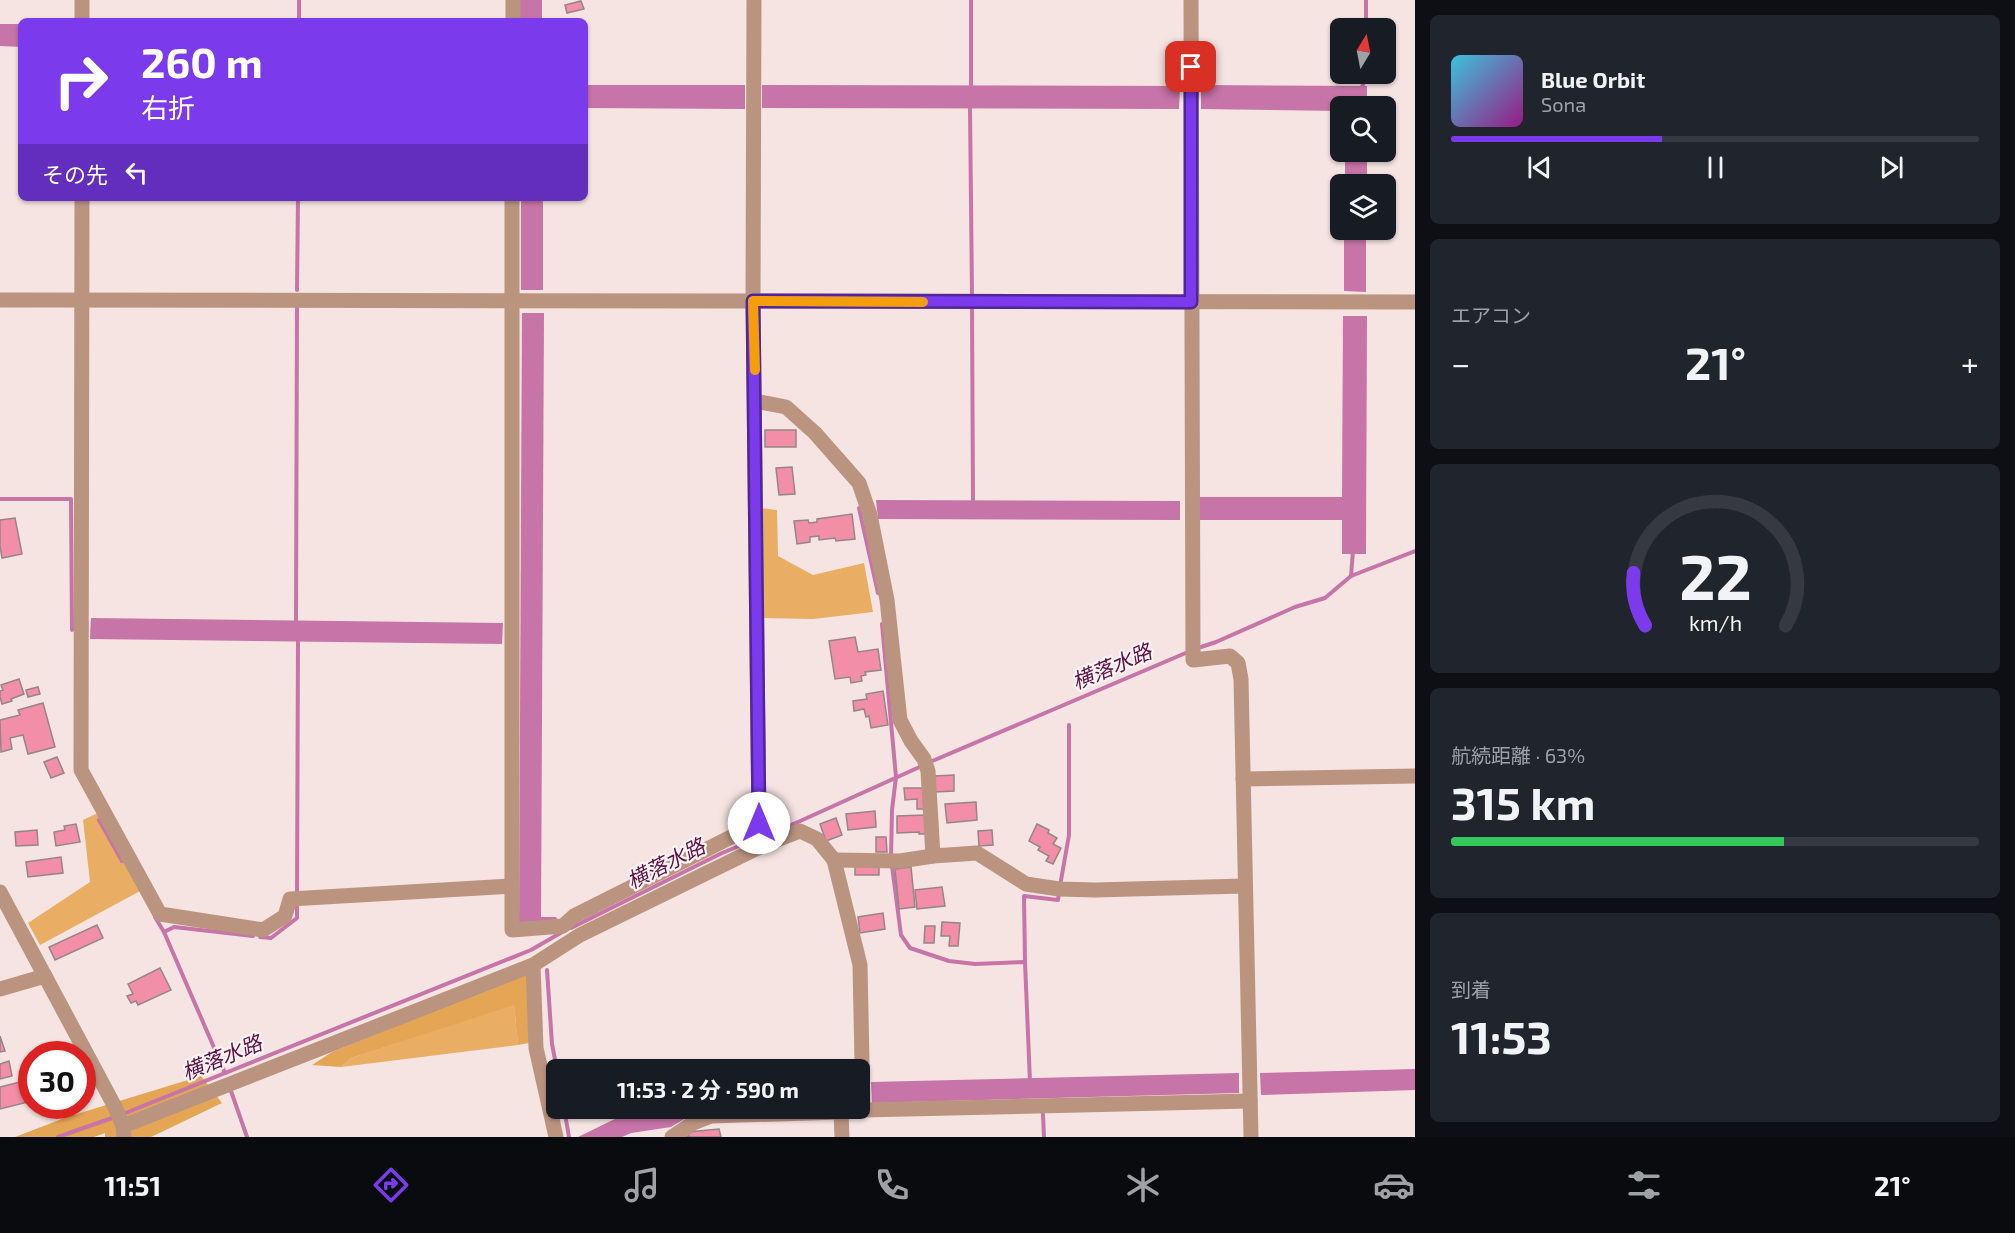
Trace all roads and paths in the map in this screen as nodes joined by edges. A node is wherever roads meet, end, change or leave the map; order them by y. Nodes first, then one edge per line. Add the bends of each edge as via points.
1 (82, 0) edge
2 (513, 0) edge
3 (754, 0) edge
4 (1191, 0) edge
5 (82, 18) edge
6 (513, 18) edge
7 (82, 201) edge
8 (512, 201) edge
9 (0, 300) edge
10 (82, 300) junction
11 (526, 301) junction
12 (753, 301) junction
13 (1191, 302) junction
14 (1415, 302) edge
15 (755, 401) junction
16 (1415, 776) edge
17 (1243, 779) junction
18 (759, 823) junction
19 (766, 844) junction
20 (933, 856) junction
21 (834, 860) junction
22 (512, 886) junction
23 (1244, 886) junction
24 (0, 892) edge
25 (574, 916) junction
26 (580, 935) junction
27 (533, 965) junction
28 (45, 976) junction
29 (0, 989) edge
30 (861, 1059) edge
31 (1249, 1089) junction
32 (870, 1099) edge
33 (703, 1119) edge
34 (841, 1119) edge
35 (123, 1132) edge
36 (556, 1137) edge
37 (672, 1137) edge
38 (842, 1137) edge
39 (1251, 1137) edge

1 - 5 street
2 - 6 street
3 - 12 street
4 - 13 street
7 - 10 street
8 - 11 street
9 - 10 street
10 - 11 street
10 - 22 street via 81,770 160,914 263,930 285,916 296,898
11 - 12 street
11 - 22 street
12 - 13 street
12 - 15 street
13 - 14 street
13 - 17 street via 1193,660 1230,656 1238,663
15 - 18 street
15 - 20 street via 786,407 859,483 887,600 900,720 926,765
16 - 17 street
17 - 23 street
18 - 19 street
18 - 25 street
19 - 21 street via 800,831 817,839
19 - 26 street
20 - 21 street via 900,861
20 - 23 street via 977,853 1026,884 1059,889
21 - 30 street via 860,965
22 - 25 street via 512,930 563,926
23 - 31 street
24 - 28 street
25 - 26 street
26 - 27 street
27 - 35 street
27 - 36 street via 536,1048
28 - 29 street
28 - 35 street via 115,1107
31 - 32 street
31 - 39 street
33 - 37 street
34 - 38 street

